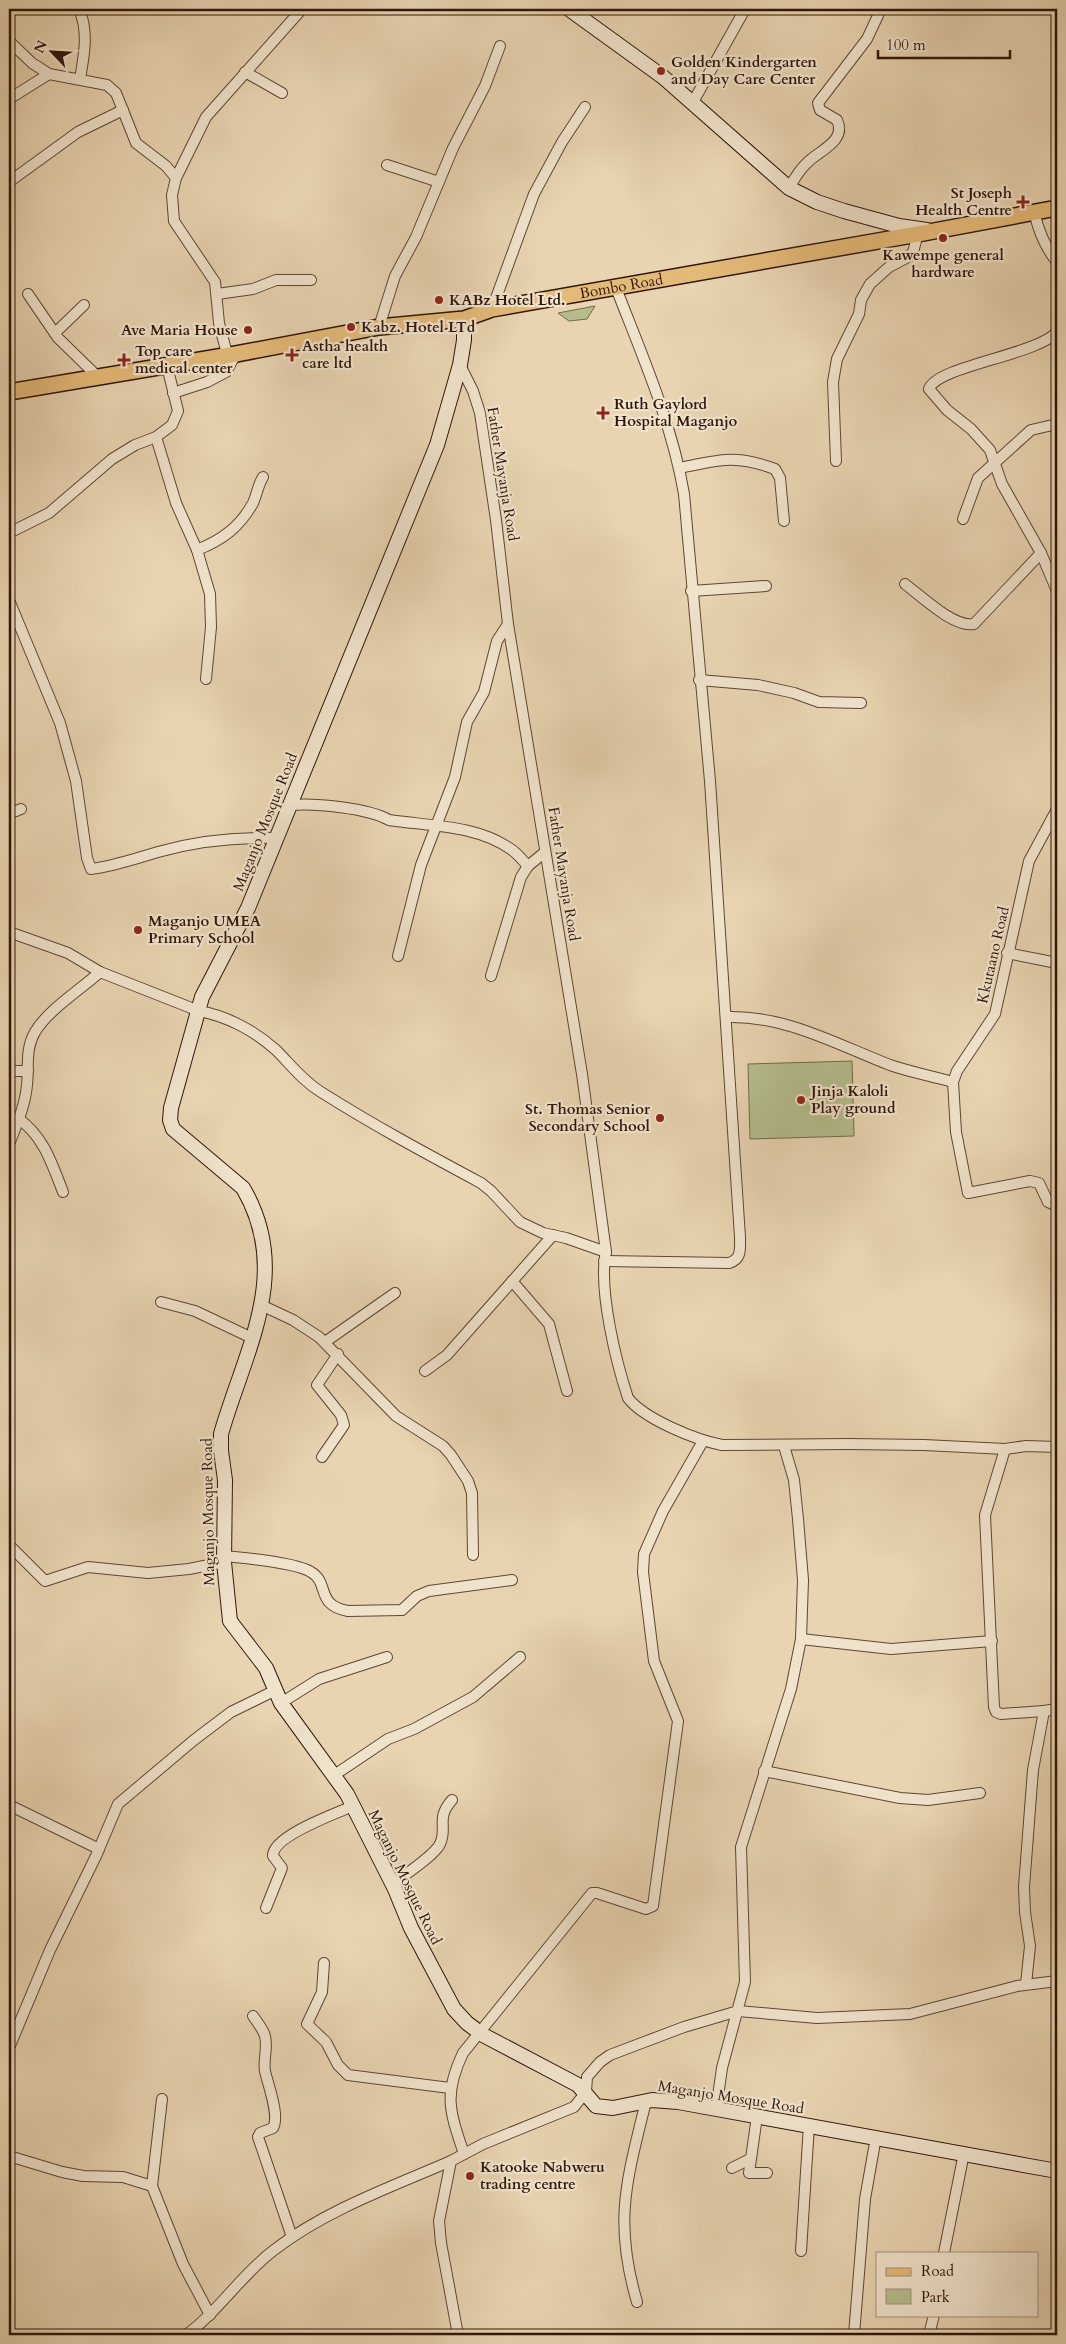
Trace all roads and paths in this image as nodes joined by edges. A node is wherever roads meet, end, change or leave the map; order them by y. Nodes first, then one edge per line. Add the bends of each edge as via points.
1 (78, 9) edge
2 (302, 9) edge
3 (569, 9) edge
4 (745, 9) edge
5 (881, 9) edge
6 (9, 41) edge
7 (500, 46) dead end
8 (245, 72) junction
9 (49, 74) junction
10 (80, 79) junction
11 (282, 93) dead end
12 (9, 99) edge
13 (693, 102) junction
14 (585, 107) dead end
15 (124, 110) junction
16 (387, 165) dead end
17 (176, 178) junction
18 (9, 182) edge
19 (439, 182) junction
20 (788, 188) junction
21 (1057, 208) edge
22 (1034, 211) junction
23 (924, 233) junction
24 (1057, 262) edge
25 (310, 280) dead end
26 (616, 288) junction
27 (28, 294) dead end
28 (216, 294) junction
29 (84, 304) dead end
30 (492, 309) junction
31 (464, 319) junction
32 (379, 327) junction
33 (1057, 332) edge
34 (55, 334) junction
35 (232, 354) junction
36 (460, 365) junction
37 (167, 366) junction
38 (98, 377) junction
39 (9, 392) edge
40 (173, 393) junction
41 (1057, 424) edge
42 (156, 437) junction
43 (836, 461) dead end
44 (994, 462) junction
45 (679, 468) junction
46 (263, 477) dead end
47 (962, 518) dead end
48 (784, 521) dead end
49 (9, 533) edge
50 (197, 550) junction
51 (1041, 553) junction
52 (9, 554) edge
53 (9, 564) edge
54 (905, 584) dead end
55 (766, 586) dead end
56 (691, 591) junction
57 (1057, 591) edge
58 (9, 600) edge
59 (508, 624) junction
60 (206, 679) dead end
61 (699, 680) junction
62 (862, 704) dead end
63 (291, 805) junction
64 (20, 809) dead end
65 (1057, 809) edge
66 (9, 814) edge
67 (436, 827) junction
68 (277, 838) junction
69 (545, 852) junction
70 (528, 866) junction
71 (9, 932) edge
72 (1007, 953) junction
73 (398, 956) dead end
74 (1057, 963) edge
75 (100, 972) junction
76 (491, 976) dead end
77 (199, 1011) junction
78 (726, 1017) junction
79 (9, 1070) edge
80 (28, 1071) junction
81 (953, 1082) junction
82 (19, 1119) junction
83 (9, 1144) edge
84 (63, 1192) dead end
85 (1057, 1206) edge
86 (553, 1235) junction
87 (605, 1256) junction
88 (512, 1281) junction
89 (395, 1292) dead end
90 (161, 1302) dead end
91 (261, 1305) junction
92 (252, 1338) junction
93 (324, 1342) junction
94 (338, 1354) junction
95 (425, 1371) dead end
96 (567, 1391) dead end
97 (703, 1441) junction
98 (784, 1446) junction
99 (1057, 1448) edge
100 (1005, 1449) junction
101 (322, 1457) dead end
102 (9, 1545) edge
103 (472, 1555) dead end
104 (224, 1559) junction
105 (512, 1580) dead end
106 (801, 1639) junction
107 (992, 1640) junction
108 (387, 1657) dead end
109 (520, 1658) dead end
110 (278, 1696) junction
111 (1057, 1708) edge
112 (1044, 1711) junction
113 (764, 1771) junction
114 (333, 1776) junction
115 (980, 1793) dead end
116 (452, 1800) dead end
117 (9, 1805) edge
118 (353, 1806) junction
119 (99, 1849) junction
120 (393, 1884) junction
121 (266, 1908) dead end
122 (324, 1963) dead end
123 (1057, 1981) edge
124 (1026, 1984) junction
125 (738, 2010) junction
126 (253, 2016) dead end
127 (480, 2033) junction
128 (9, 2048) edge
129 (450, 2088) junction
130 (586, 2092) junction
131 (162, 2099) dead end
132 (646, 2100) junction
133 (716, 2110) junction
134 (757, 2116) junction
135 (809, 2125) junction
136 (876, 2137) junction
137 (964, 2153) junction
138 (464, 2154) junction
139 (9, 2156) edge
140 (750, 2159) junction
141 (451, 2161) junction
142 (732, 2168) dead end
143 (1057, 2171) edge
144 (767, 2173) dead end
145 (152, 2186) junction
146 (292, 2237) junction
147 (801, 2251) dead end
148 (944, 2252) edge
149 (637, 2302) dead end
150 (210, 2315) junction
151 (934, 2316) edge
152 (186, 2335) edge
153 (458, 2335) edge
154 (854, 2335) edge
155 (929, 2335) edge

1 - 10 street via 85,23
2 - 8 street
3 - 13 street
4 - 13 street
5 - 20 street via 867,38 818,103 820,110 837,120 838,135 806,163
6 - 9 street via 32,64
7 - 19 street via 485,86
8 - 11 street
8 - 17 street via 206,117
9 - 10 street
9 - 12 street
10 - 15 street via 107,85 116,93
13 - 20 street
14 - 30 street via 534,194
15 - 17 street via 136,143
15 - 18 street via 71,136
16 - 19 street
17 - 28 street via 172,195 174,221 210,273
19 - 32 street via 395,276
20 - 23 street via 844,211
21 - 22 main road, Bombo Road
22 - 23 main road, Bombo Road
22 - 24 street via 1038,230
23 - 26 main road, Bombo Road
23 - 43 street via 908,257 884,270 870,284 838,358 833,395
25 - 28 street via 276,280 252,289
26 - 30 main road, Bombo Road
26 - 45 street via 663,411
27 - 34 street
28 - 35 street via 219,323
29 - 34 street
30 - 31 main road, Bombo Road
31 - 32 main road, Bombo Road
31 - 36 street, Maganjo Mosque Road
32 - 35 main road, Bombo Road
33 - 44 street via 1049,339 946,375 930,386 930,391 942,405 986,444
34 - 38 street
35 - 37 main road, Bombo Road
35 - 40 street via 226,372
36 - 59 street, Father Mayanja Road via 480,413
36 - 63 street, Maganjo Mosque Road via 426,472
37 - 38 main road, Bombo Road
37 - 40 street
38 - 39 main road, Bombo Road
40 - 42 street via 176,417 172,425
41 - 44 street via 1031,430
42 - 49 street via 122,453 49,513
42 - 50 street via 176,503
44 - 47 street via 978,478
44 - 51 street via 1002,484
45 - 48 street via 741,459 775,469 780,478
45 - 56 street
46 - 50 street via 243,520 217,541
50 - 60 street via 210,594 211,627
51 - 54 street via 974,624 966,626
51 - 57 street
52 - 53 street
55 - 56 street
56 - 61 street
58 - 68 street via 60,723 76,781 91,869 226,838
59 - 67 street via 497,641 484,692 466,722 455,776
59 - 69 street, Father Mayanja Road
61 - 62 street via 758,685 820,702
61 - 78 street via 710,781
63 - 67 street via 306,803 364,811 389,820
63 - 68 street, Maganjo Mosque Road
64 - 66 street
65 - 72 street, Kkutaano Road via 1029,861
67 - 70 street via 469,831 493,839 513,850
67 - 73 street via 421,865
68 - 77 street, Maganjo Mosque Road via 233,941 202,997
69 - 70 street
69 - 87 street, Father Mayanja Road via 593,1145
70 - 76 street via 521,877
71 - 75 street via 68,953
72 - 74 street
72 - 81 street, Kkutaano Road via 995,1014
75 - 77 street
75 - 80 street via 47,1015 35,1032 27,1054
77 - 86 street via 214,1013 252,1032 319,1091 480,1183 520,1222
77 - 91 street, Maganjo Mosque Road via 170,1120 173,1129 243,1188 251,1202 266,1259
78 - 81 street via 747,1016 793,1027 893,1066
78 - 87 street via 740,1254 729,1263 682,1264
79 - 80 street
80 - 82 street via 24,1106
81 - 85 street via 956,1132 968,1193 1030,1181 1038,1183 1048,1202
82 - 83 street
82 - 84 street via 44,1145
86 - 87 street
86 - 88 street
87 - 97 street, Father Mayanja Road via 608,1309 628,1398 642,1410
88 - 95 street via 447,1355
88 - 96 street via 549,1324
89 - 93 street
90 - 92 street via 194,1311
91 - 92 street, Maganjo Mosque Road
91 - 93 street via 293,1320
92 - 104 street, Maganjo Mosque Road via 221,1434 225,1480
93 - 94 street
94 - 101 street via 317,1385 342,1415 344,1425
94 - 103 street via 396,1416 443,1446 459,1467 472,1493
97 - 98 street, Father Mayanja Road via 722,1445
97 - 127 street via 663,1511 644,1554 643,1572 654,1661 678,1721 653,1906 646,1909 592,1893
98 - 100 street, Father Mayanja Road via 916,1444
98 - 106 street via 794,1480 798,1519 803,1580
99 - 100 street, Father Mayanja Road via 1026,1446
100 - 107 street via 984,1515
102 - 104 street via 46,1580 88,1567 148,1573 189,1570
104 - 105 street via 263,1560 310,1571 318,1578 328,1602 339,1610 348,1611 402,1610 417,1596 429,1591
104 - 110 street, Maganjo Mosque Road via 230,1621 266,1668
106 - 107 street via 891,1649
106 - 113 street via 792,1689
107 - 112 street via 995,1710 1001,1714
108 - 110 street
109 - 114 street via 473,1697 414,1729 388,1739
110 - 114 street, Maganjo Mosque Road
110 - 119 street via 232,1712 125,1796 118,1804
111 - 112 street
112 - 124 street via 1033,1770 1024,1887 1024,1912 1030,1946
113 - 115 street via 900,1798 928,1800
113 - 125 street via 741,1847 745,1982
114 - 118 street, Maganjo Mosque Road
116 - 120 street via 442,1814 442,1837 436,1849
117 - 119 street
118 - 120 street, Maganjo Mosque Road
118 - 121 street via 298,1829 275,1850 273,1856 282,1868
119 - 128 street via 50,1950
120 - 127 street, Maganjo Mosque Road via 411,1928 454,2009
122 - 129 street via 322,1992 307,2024 326,2042 348,2075
123 - 124 street
124 - 125 street via 894,2016 817,2018
125 - 130 street via 610,2055 587,2077
125 - 133 street via 722,2068
126 - 146 street via 265,2034 265,2068 275,2125 258,2137
127 - 129 street via 463,2053
127 - 130 street, Maganjo Mosque Road
129 - 138 street via 451,2116
130 - 132 street, Maganjo Mosque Road via 601,2108
130 - 138 street via 574,2107
131 - 145 street
132 - 133 street, Maganjo Mosque Road via 678,2102
132 - 149 street via 624,2207 624,2248
133 - 134 street, Maganjo Mosque Road
134 - 135 street, Maganjo Mosque Road
134 - 140 street
135 - 136 street, Maganjo Mosque Road
135 - 147 street
136 - 137 street, Maganjo Mosque Road
136 - 154 street via 865,2200
137 - 143 street, Maganjo Mosque Road
137 - 148 street
138 - 141 street
139 - 145 street via 62,2172 122,2177
140 - 142 street
140 - 144 street via 749,2173
141 - 146 street via 325,2218
141 - 153 street via 439,2221
145 - 150 street via 180,2255
146 - 150 street via 258,2262
150 - 152 street
151 - 155 street

